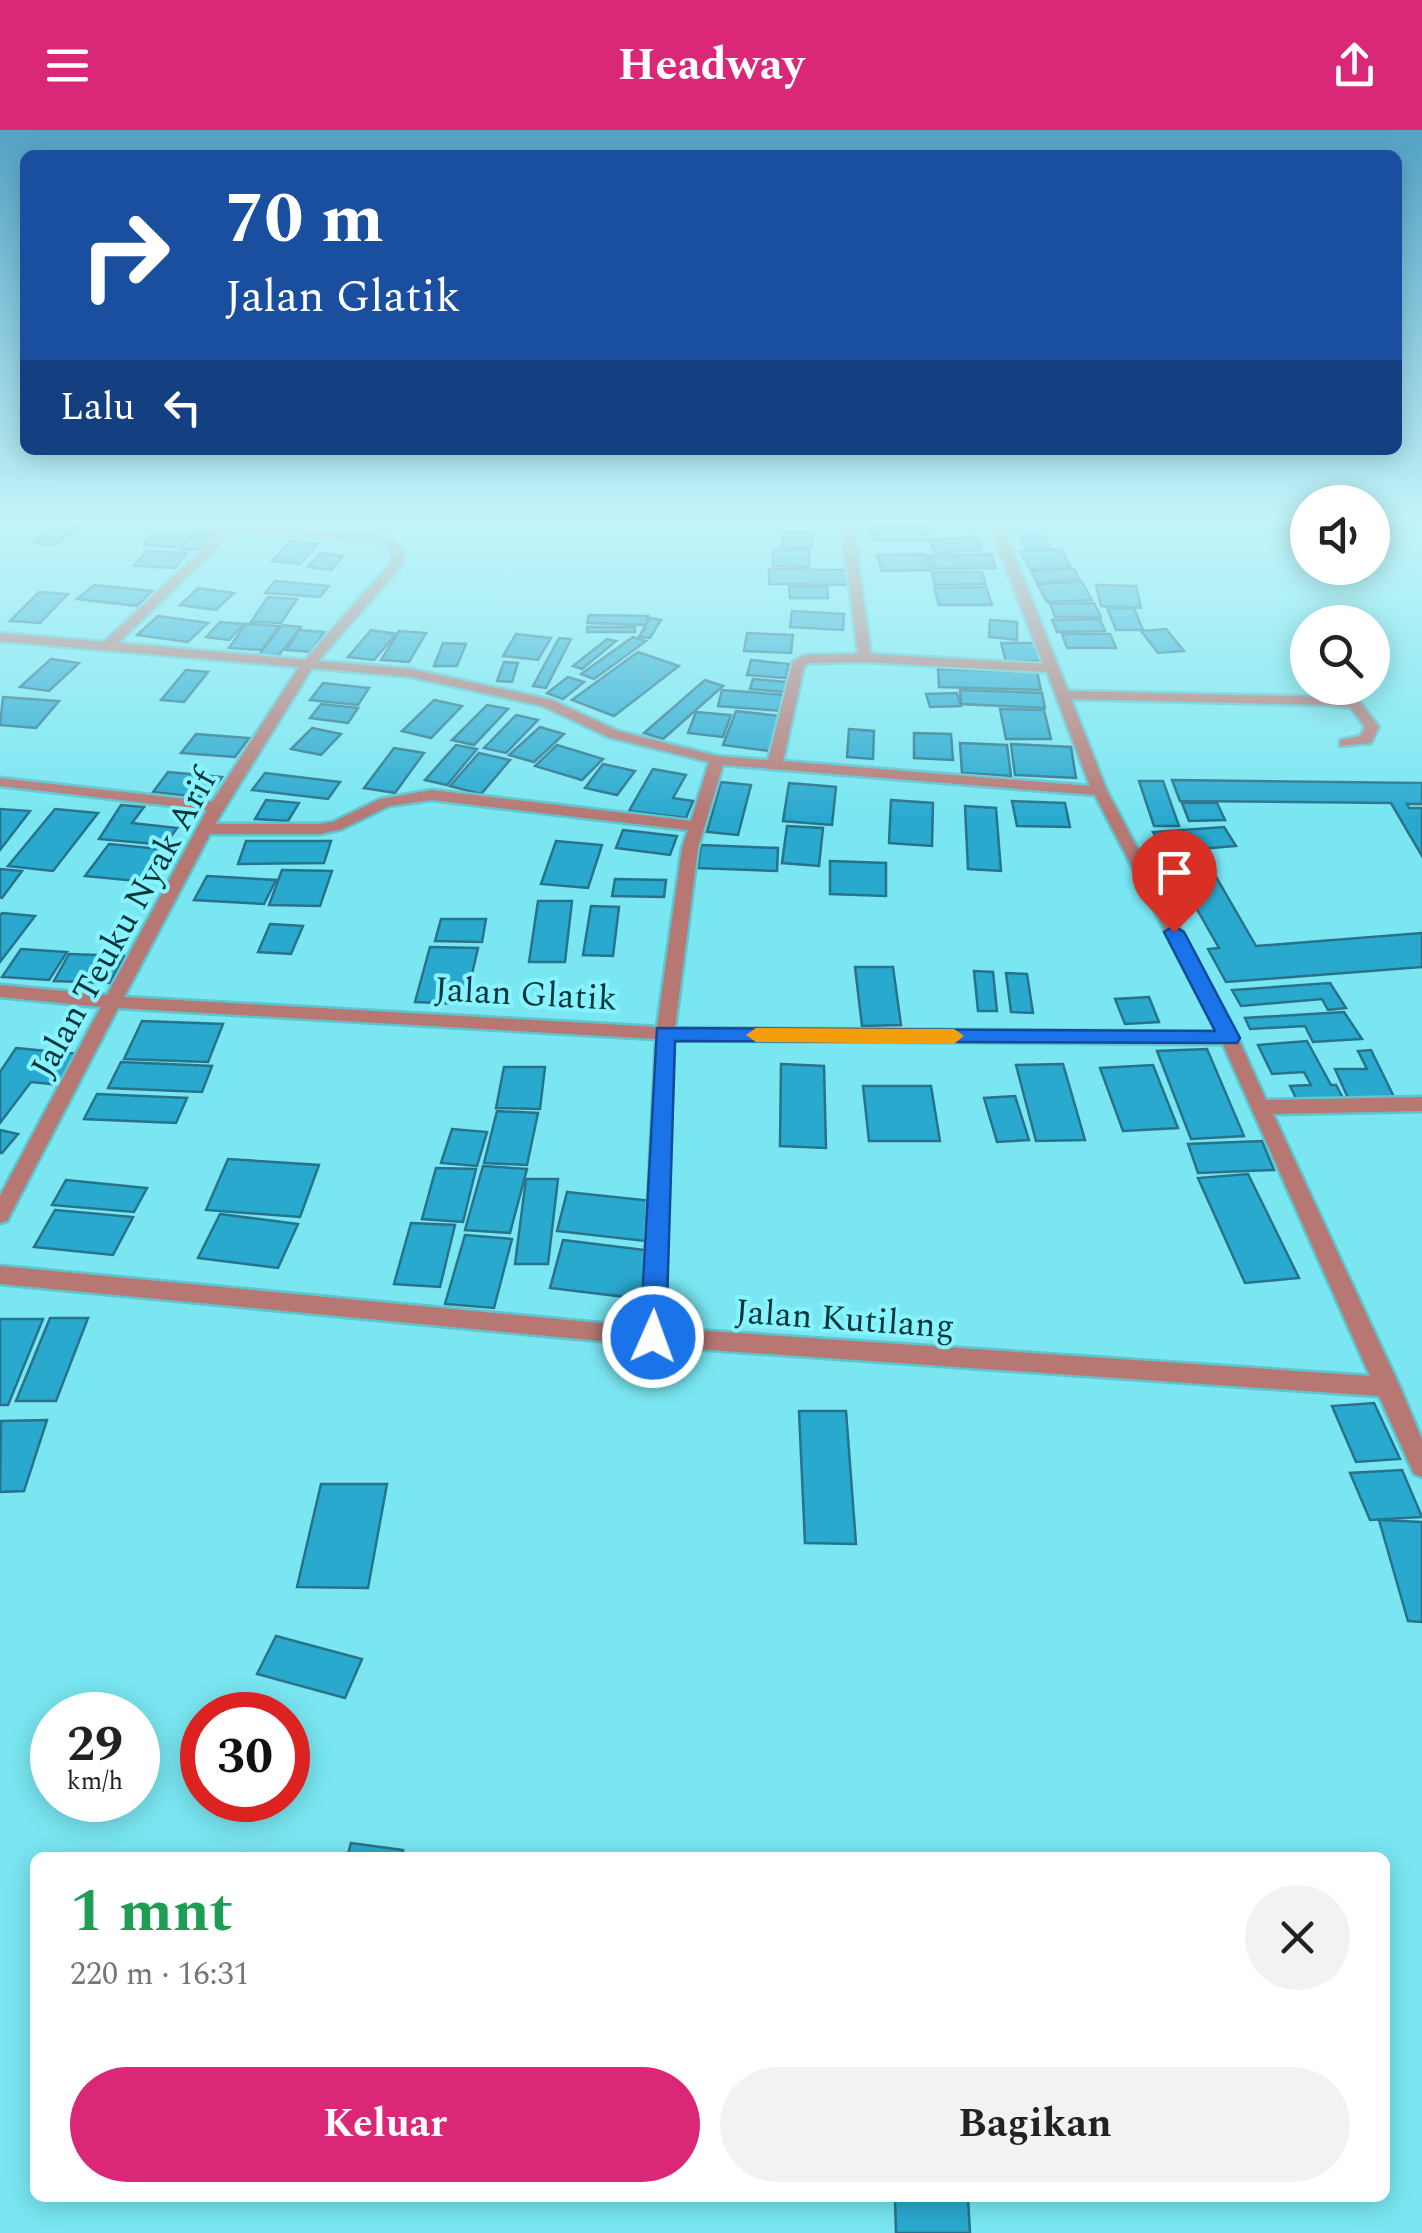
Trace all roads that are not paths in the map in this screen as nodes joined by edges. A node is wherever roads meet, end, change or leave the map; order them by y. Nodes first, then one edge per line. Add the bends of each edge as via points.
1 (134, 621) edge
2 (347, 621) edge
3 (860, 621) edge
4 (1033, 621) edge
5 (0, 637) edge
6 (106, 648) junction
7 (865, 658) junction
8 (308, 665) junction
9 (1051, 668) junction
10 (1063, 696) junction
11 (1345, 744) dead end
12 (717, 760) junction
13 (775, 763) junction
14 (0, 782) edge
15 (1100, 791) junction
16 (216, 807) junction
17 (696, 826) junction
18 (204, 829) junction
19 (0, 990) edge
20 (112, 1002) junction
21 (665, 1034) junction
22 (1230, 1038) junction
23 (1422, 1104) edge
24 (1260, 1107) junction
25 (0, 1214) edge
26 (0, 1275) edge
27 (653, 1337) junction
28 (1388, 1387) junction
29 (1422, 1466) edge

1 - 6 street
2 - 8 street, Jalan Teuku Nyak Arif
3 - 7 street
4 - 9 street
5 - 6 street
6 - 8 street
7 - 9 street
7 - 13 street via 806,658 798,664
8 - 12 street via 472,684 547,703 614,734
8 - 16 street, Jalan Teuku Nyak Arif
9 - 10 street
10 - 11 street via 1328,701 1355,706 1372,727 1366,740
10 - 15 street
12 - 13 street
12 - 17 street
13 - 15 street
14 - 16 street
15 - 22 street
16 - 18 street, Jalan Teuku Nyak Arif
17 - 18 street via 432,795 384,802 320,829
17 - 21 street
18 - 20 street, Jalan Teuku Nyak Arif
19 - 20 street, Jalan Glatik
20 - 21 street, Jalan Glatik
20 - 25 street, Jalan Teuku Nyak Arif
21 - 22 street, Jalan Glatik
21 - 27 street
22 - 24 street
23 - 24 street
24 - 28 street
26 - 27 street, Jalan Kutilang
27 - 28 street, Jalan Kutilang
28 - 29 street

